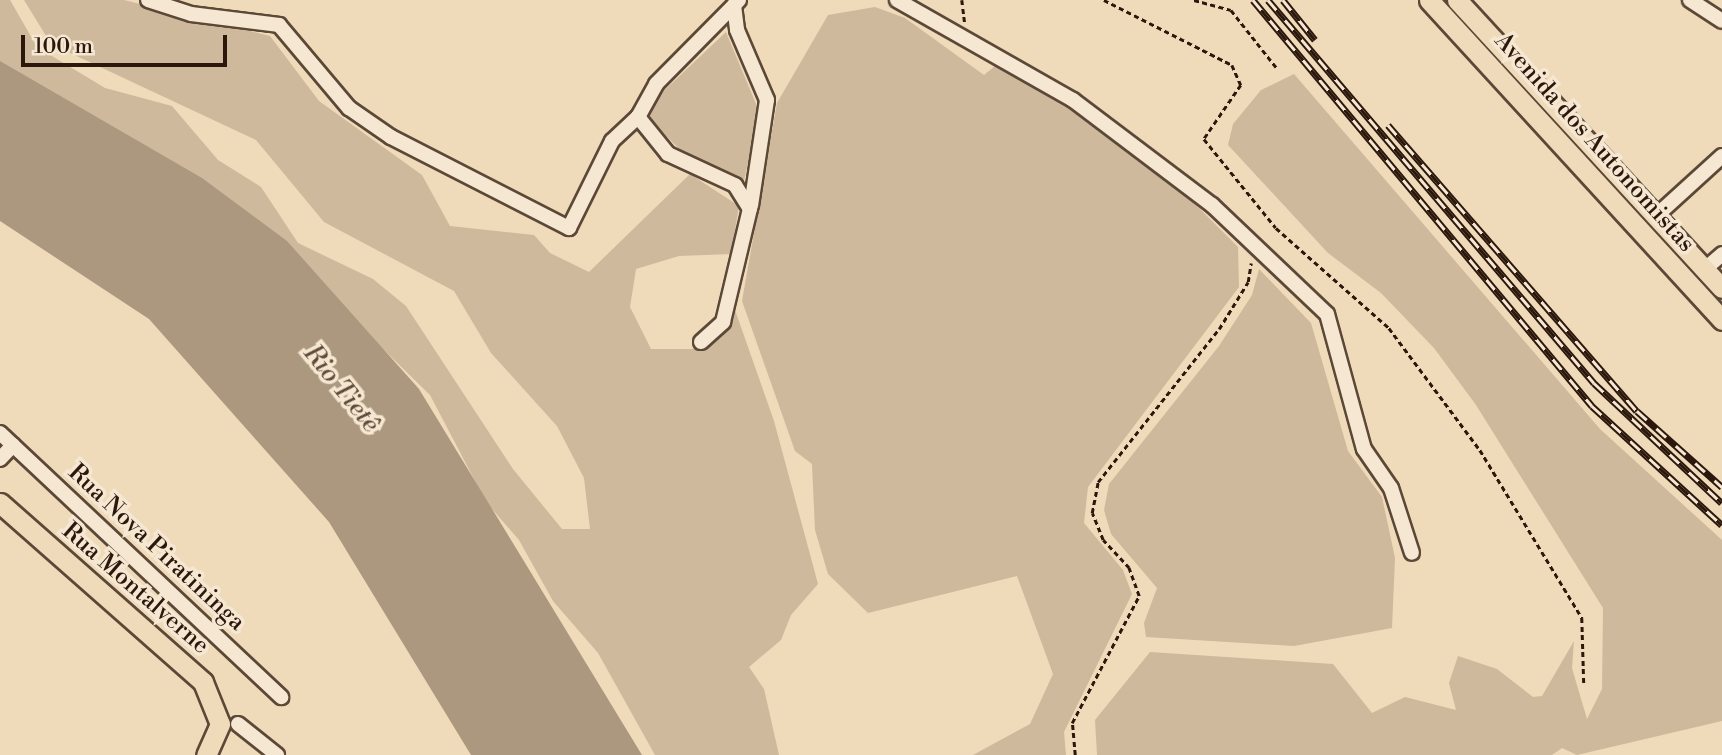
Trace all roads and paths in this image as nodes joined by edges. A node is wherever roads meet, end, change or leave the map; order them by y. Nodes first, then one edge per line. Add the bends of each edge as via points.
1 (148, 0) edge
2 (897, 0) edge
3 (961, 0) edge
4 (1104, 0) edge
5 (1194, 0) edge
6 (1429, 0) edge
7 (1457, 0) edge
8 (1690, 0) edge
9 (737, 3) edge
10 (1722, 21) edge
11 (967, 40) junction
12 (1276, 66) dead end
13 (638, 117) junction
14 (1722, 156) edge
15 (750, 209) junction
16 (1656, 216) junction
17 (1254, 245) junction
18 (1722, 254) edge
19 (1672, 265) junction
20 (1705, 269) junction
21 (1722, 288) edge
22 (1722, 320) edge
23 (701, 342) dead end
24 (0, 433) edge
25 (13, 445) junction
26 (0, 458) edge
27 (0, 503) edge
28 (1412, 554) dead end
29 (1584, 685) dead end
30 (281, 697) dead end
31 (229, 724) junction
32 (206, 755) edge
33 (277, 755) edge
34 (1075, 755) edge

1 - 13 street via 191,14 279,25 349,108 391,137 569,228 612,141
2 - 11 street
3 - 11 path
4 - 29 path via 1231,65 1241,85 1204,139 1276,229 1389,328 1480,450 1582,618
5 - 12 path via 1231,10
6 - 19 main road, Avenida dos Autonomistas
7 - 16 main road, Avenida dos Autonomistas
8 - 10 street
9 - 13 street via 649,92
9 - 15 street via 767,100
11 - 17 street via 1073,100 1212,205
13 - 15 street via 668,154 735,185
14 - 16 street
15 - 23 street via 723,322
16 - 20 main road, Avenida dos Autonomistas
17 - 28 street via 1327,314 1364,449 1391,488
17 - 34 path via 1248,282 1219,329 1098,482 1092,513 1103,540 1129,568 1139,596 1072,723
18 - 20 street
19 - 20 main road
19 - 22 main road, Avenida dos Autonomistas
20 - 21 main road, Avenida dos Autonomistas
24 - 25 street, Rua Nova Piratininga
25 - 26 street
25 - 30 street, Rua Nova Piratininga
27 - 31 main road, Rua Montalverne via 203,682
31 - 32 main road
31 - 33 street

